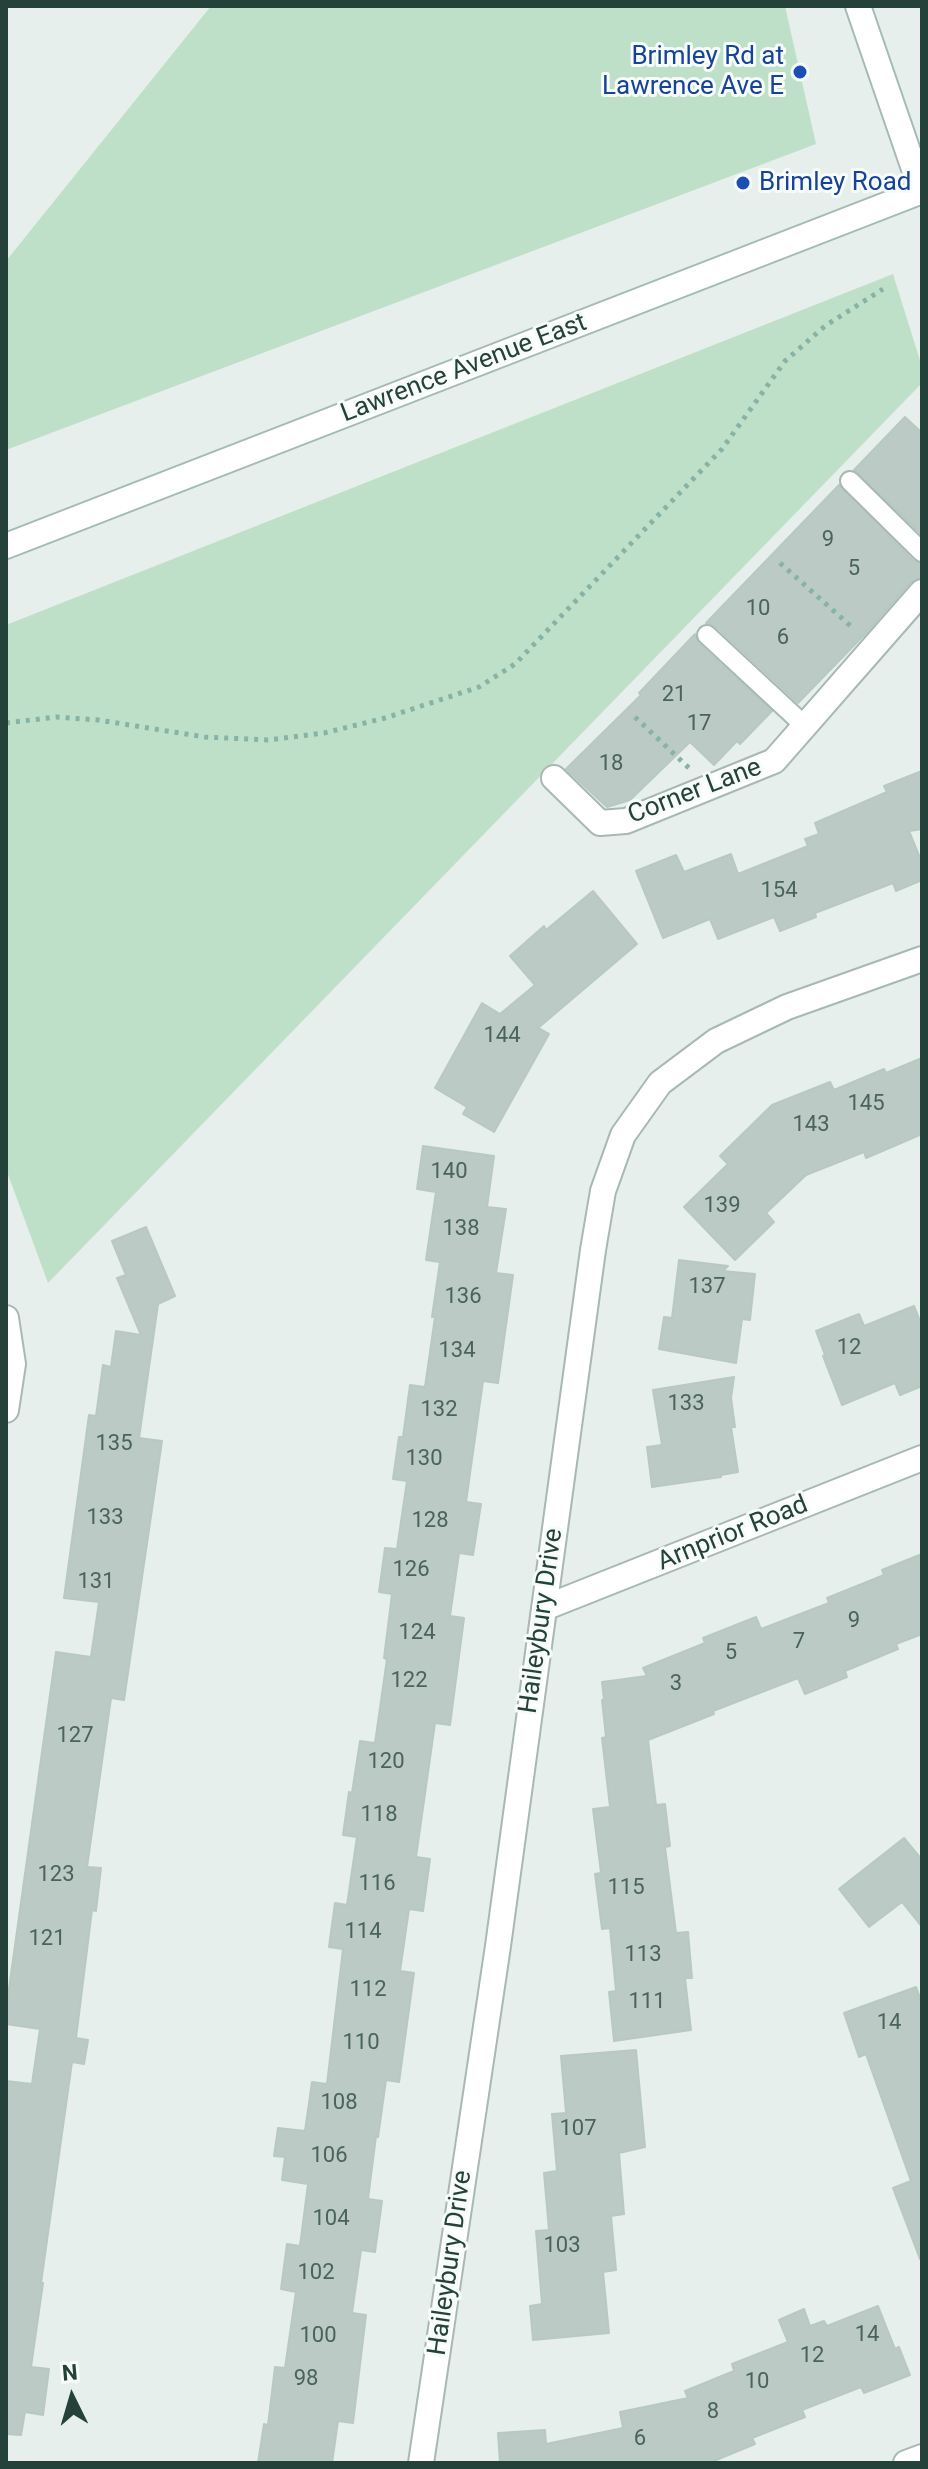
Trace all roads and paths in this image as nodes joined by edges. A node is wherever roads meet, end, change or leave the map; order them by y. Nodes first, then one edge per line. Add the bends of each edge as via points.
1 (858, 6) edge
2 (922, 192) edge
3 (883, 289) dead end
4 (850, 481) dead end
5 (6, 546) edge
6 (922, 552) edge
7 (780, 563) dead end
8 (922, 592) edge
9 (707, 635) dead end
10 (874, 647) junction
11 (635, 717) dead end
12 (6, 723) edge
13 (805, 726) junction
14 (554, 778) dead end
15 (710, 788) junction
16 (922, 959) edge
17 (6, 1318) edge
18 (6, 1410) edge
19 (922, 1458) edge
20 (544, 1608) junction
21 (922, 2457) edge
22 (421, 2463) edge
23 (906, 2463) edge

1 - 2 street
2 - 5 street, Lawrence Avenue East
3 - 12 path via 825,326 785,361 722,449 515,664 479,687 369,722 268,740 56,717
4 - 6 lane
7 - 10 path
8 - 10 street, Corner Lane
9 - 13 lane
10 - 13 street, Corner Lane
11 - 15 path
13 - 15 street, Corner Lane via 774,761
14 - 15 street, Corner Lane via 600,823 626,821
16 - 20 street, Haileybury Drive via 787,1007 716,1041 660,1083 623,1135 598,1220
17 - 18 street via 13,1364
19 - 20 street, Arnprior Road
20 - 22 street, Haileybury Drive
21 - 23 street

